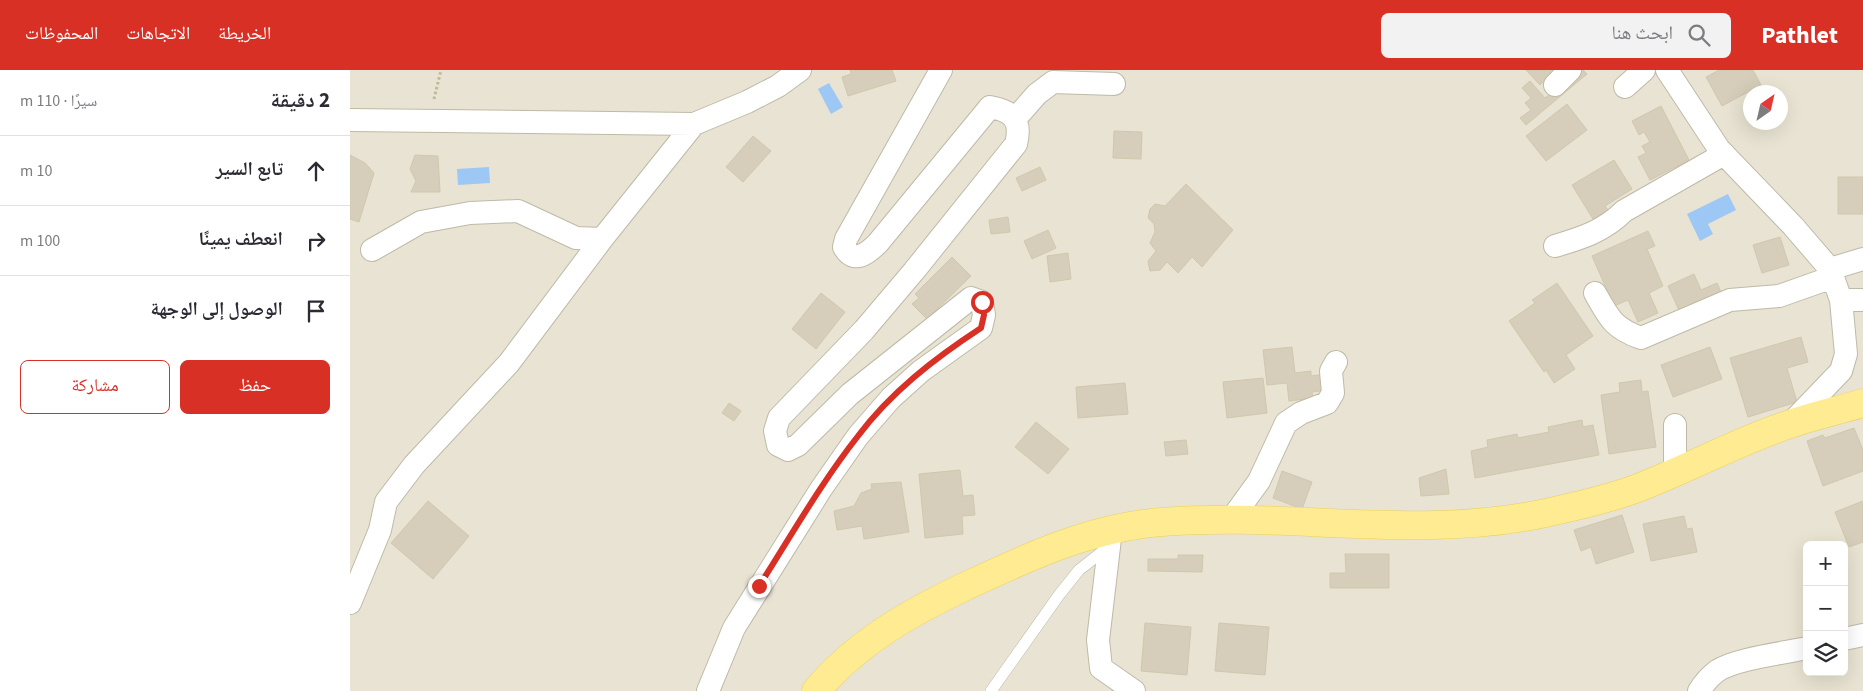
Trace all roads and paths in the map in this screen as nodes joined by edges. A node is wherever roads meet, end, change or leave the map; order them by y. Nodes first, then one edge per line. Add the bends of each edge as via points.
1 (441, 70) edge
2 (800, 70) edge
3 (941, 70) edge
4 (1644, 70) edge
5 (1667, 70) edge
6 (1114, 84) dead end
7 (1625, 87) dead end
8 (1016, 119) junction
9 (350, 120) edge
10 (427, 121) junction
11 (694, 124) junction
12 (1724, 154) junction
13 (602, 239) junction
14 (1555, 246) dead end
15 (372, 250) dead end
16 (1863, 259) edge
17 (1832, 273) junction
18 (1595, 293) dead end
19 (1840, 300) junction
20 (1863, 300) edge
21 (1336, 362) dead end
22 (1863, 403) edge
23 (1791, 423) junction
24 (1676, 425) dead end
25 (1675, 472) junction
26 (1230, 521) junction
27 (1111, 538) junction
28 (350, 603) edge
29 (1863, 635) edge
30 (1848, 638) edge
31 (1803, 649) edge
32 (708, 691) edge
33 (816, 691) edge
34 (991, 691) edge
35 (1134, 691) edge
36 (1699, 691) edge

1 - 10 path
2 - 11 street via 755,98
3 - 8 street via 846,239 844,247 854,257 863,256 878,243 990,108 1004,109
4 - 7 street
5 - 12 street
6 - 8 street via 1053,82 1037,94
8 - 32 street via 1019,131 1016,144 864,330 779,418 775,432 778,445 788,450 798,445 850,394 971,298 982,302 981,328 921,371 858,436 734,628
9 - 10 street
10 - 11 street
11 - 13 street
12 - 14 street via 1624,211 1593,234
12 - 17 street via 1793,226
13 - 15 street via 576,238 518,211 421,222
13 - 28 street via 509,364 414,465 386,502 380,530
16 - 17 street
17 - 18 street via 1779,296 1730,300 1641,338 1627,334 1610,321
17 - 19 street
19 - 20 street
19 - 23 street via 1846,354 1841,371
21 - 26 street via 1331,370 1333,393 1327,403 1286,423 1260,481
22 - 23 main road
23 - 25 main road
24 - 25 street
25 - 26 main road via 1636,489 1582,504 1480,524 1406,527
26 - 27 main road via 1161,522
27 - 33 main road via 1066,543 938,600 858,648
27 - 34 lane via 1059,595
27 - 35 street via 1098,640 1102,668
29 - 30 street
31 - 36 street via 1718,670

